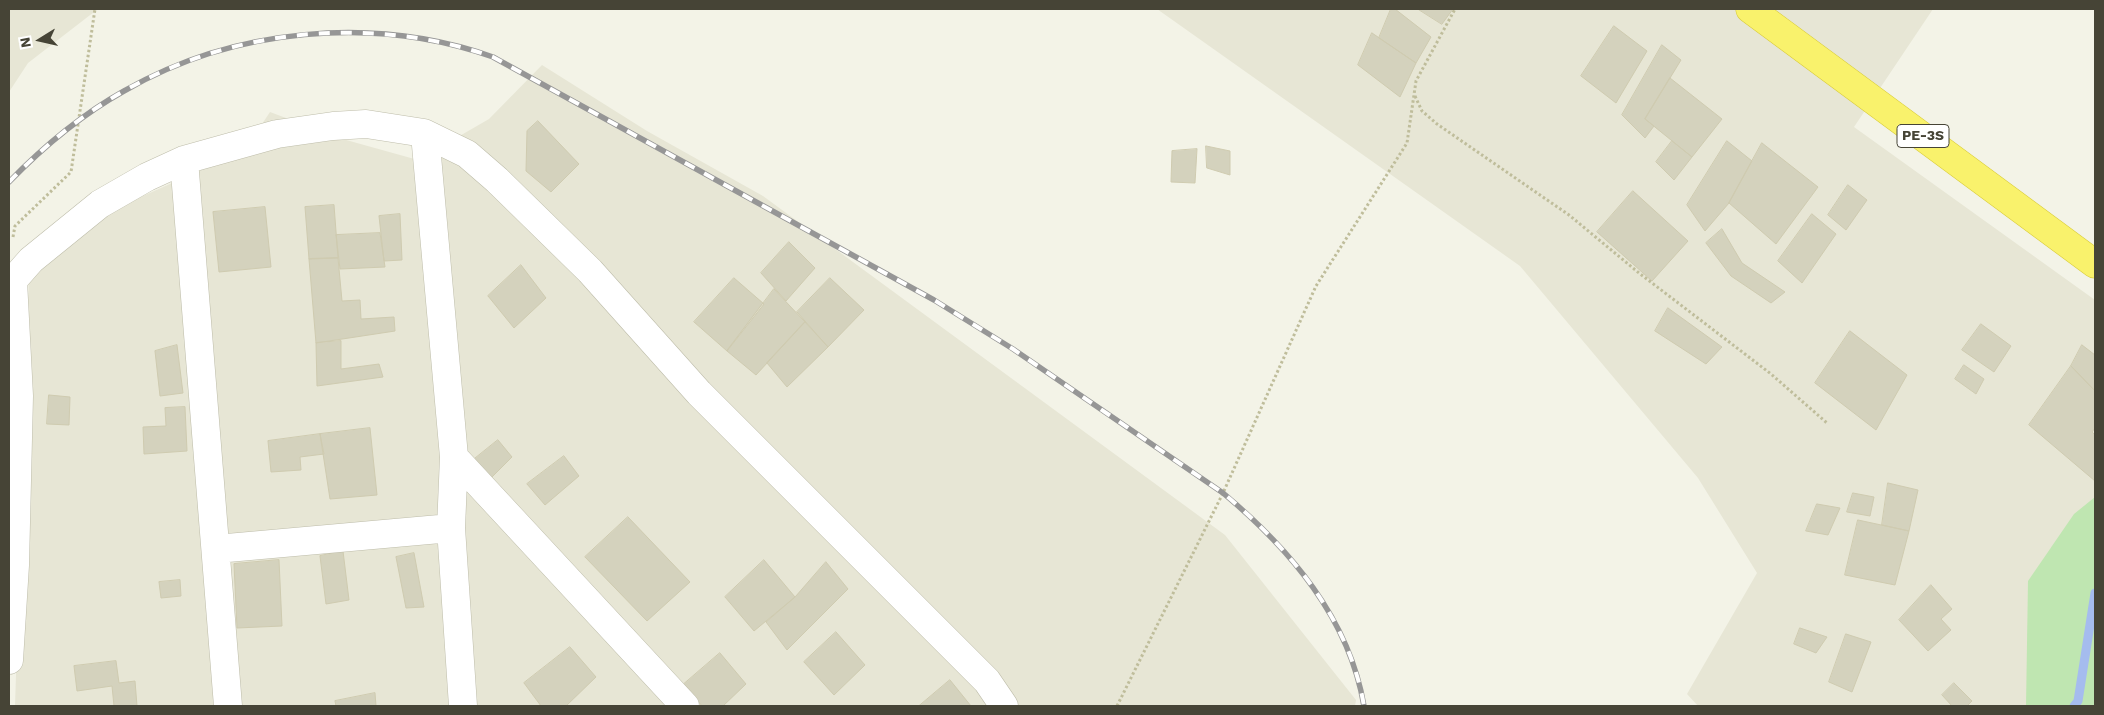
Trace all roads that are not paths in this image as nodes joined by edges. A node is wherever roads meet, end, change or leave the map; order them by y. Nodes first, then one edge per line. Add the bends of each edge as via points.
1 (1750, 9) edge
2 (425, 134) junction
3 (184, 160) junction
4 (2095, 264) edge
5 (11, 283) edge
6 (454, 457) junction
7 (451, 528) junction
8 (216, 549) junction
9 (9, 660) edge
10 (228, 706) edge
11 (464, 706) edge
12 (685, 706) edge
13 (1004, 706) edge

1 - 4 highway, PE-3S
2 - 3 street via 366,124 333,126 277,134
2 - 6 street
2 - 13 street via 467,154 590,271 699,393 987,681
3 - 5 street via 100,204 31,260
3 - 8 street
5 - 9 street via 19,396
6 - 7 street
6 - 12 street
7 - 8 street
7 - 11 street
8 - 10 street

